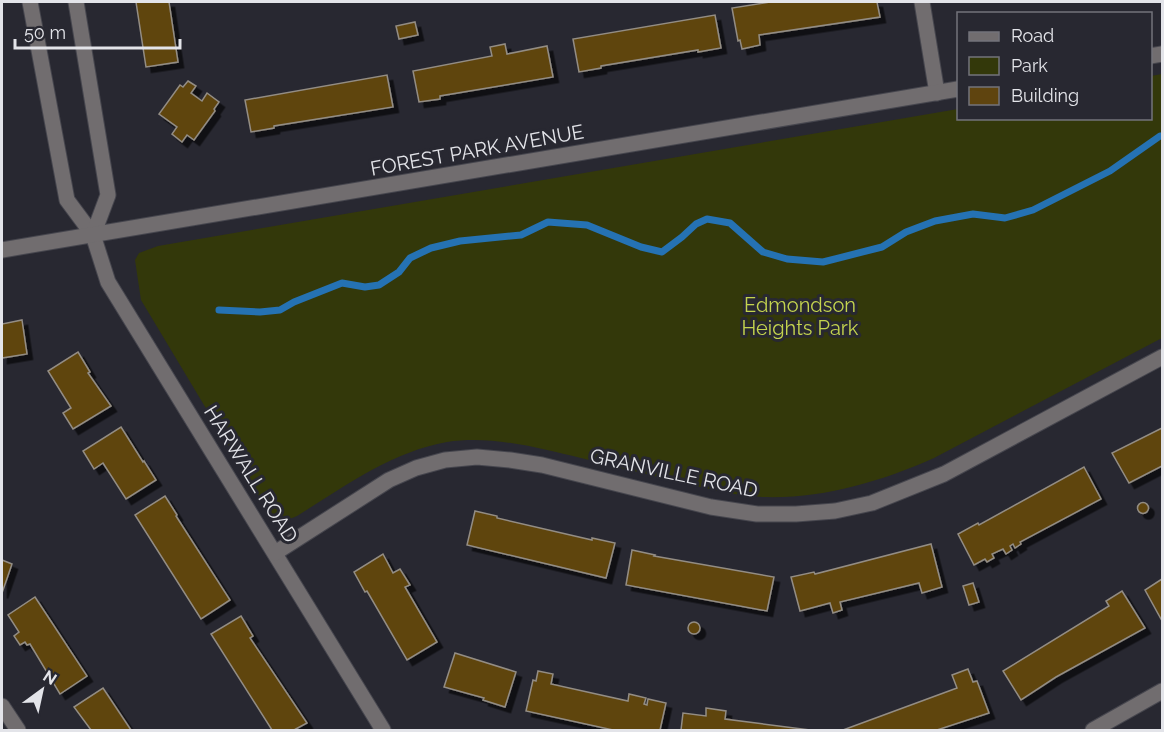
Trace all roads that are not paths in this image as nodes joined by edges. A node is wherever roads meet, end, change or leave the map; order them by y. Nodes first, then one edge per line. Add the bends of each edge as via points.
1 (30, 2) edge
2 (76, 2) edge
3 (922, 2) edge
4 (957, 89) edge
5 (938, 93) junction
6 (93, 235) junction
7 (2, 250) edge
8 (1162, 357) edge
9 (275, 554) junction
10 (1162, 691) edge
11 (2, 706) edge
12 (18, 730) edge
13 (383, 730) edge
14 (1093, 730) edge

1 - 6 street, HARWALL ROAD via 67,200
2 - 6 street via 108,195
3 - 5 street
4 - 5 street, FOREST PARK AVENUE
5 - 6 street, FOREST PARK AVENUE
6 - 7 street, FOREST PARK AVENUE
6 - 9 street, HARWALL ROAD via 108,282
8 - 9 street, GRANVILLE ROAD via 944,474 872,503 835,511 757,514 711,507 542,465 477,457 445,460 389,480
9 - 13 street, HARWALL ROAD
10 - 14 street
11 - 12 street

